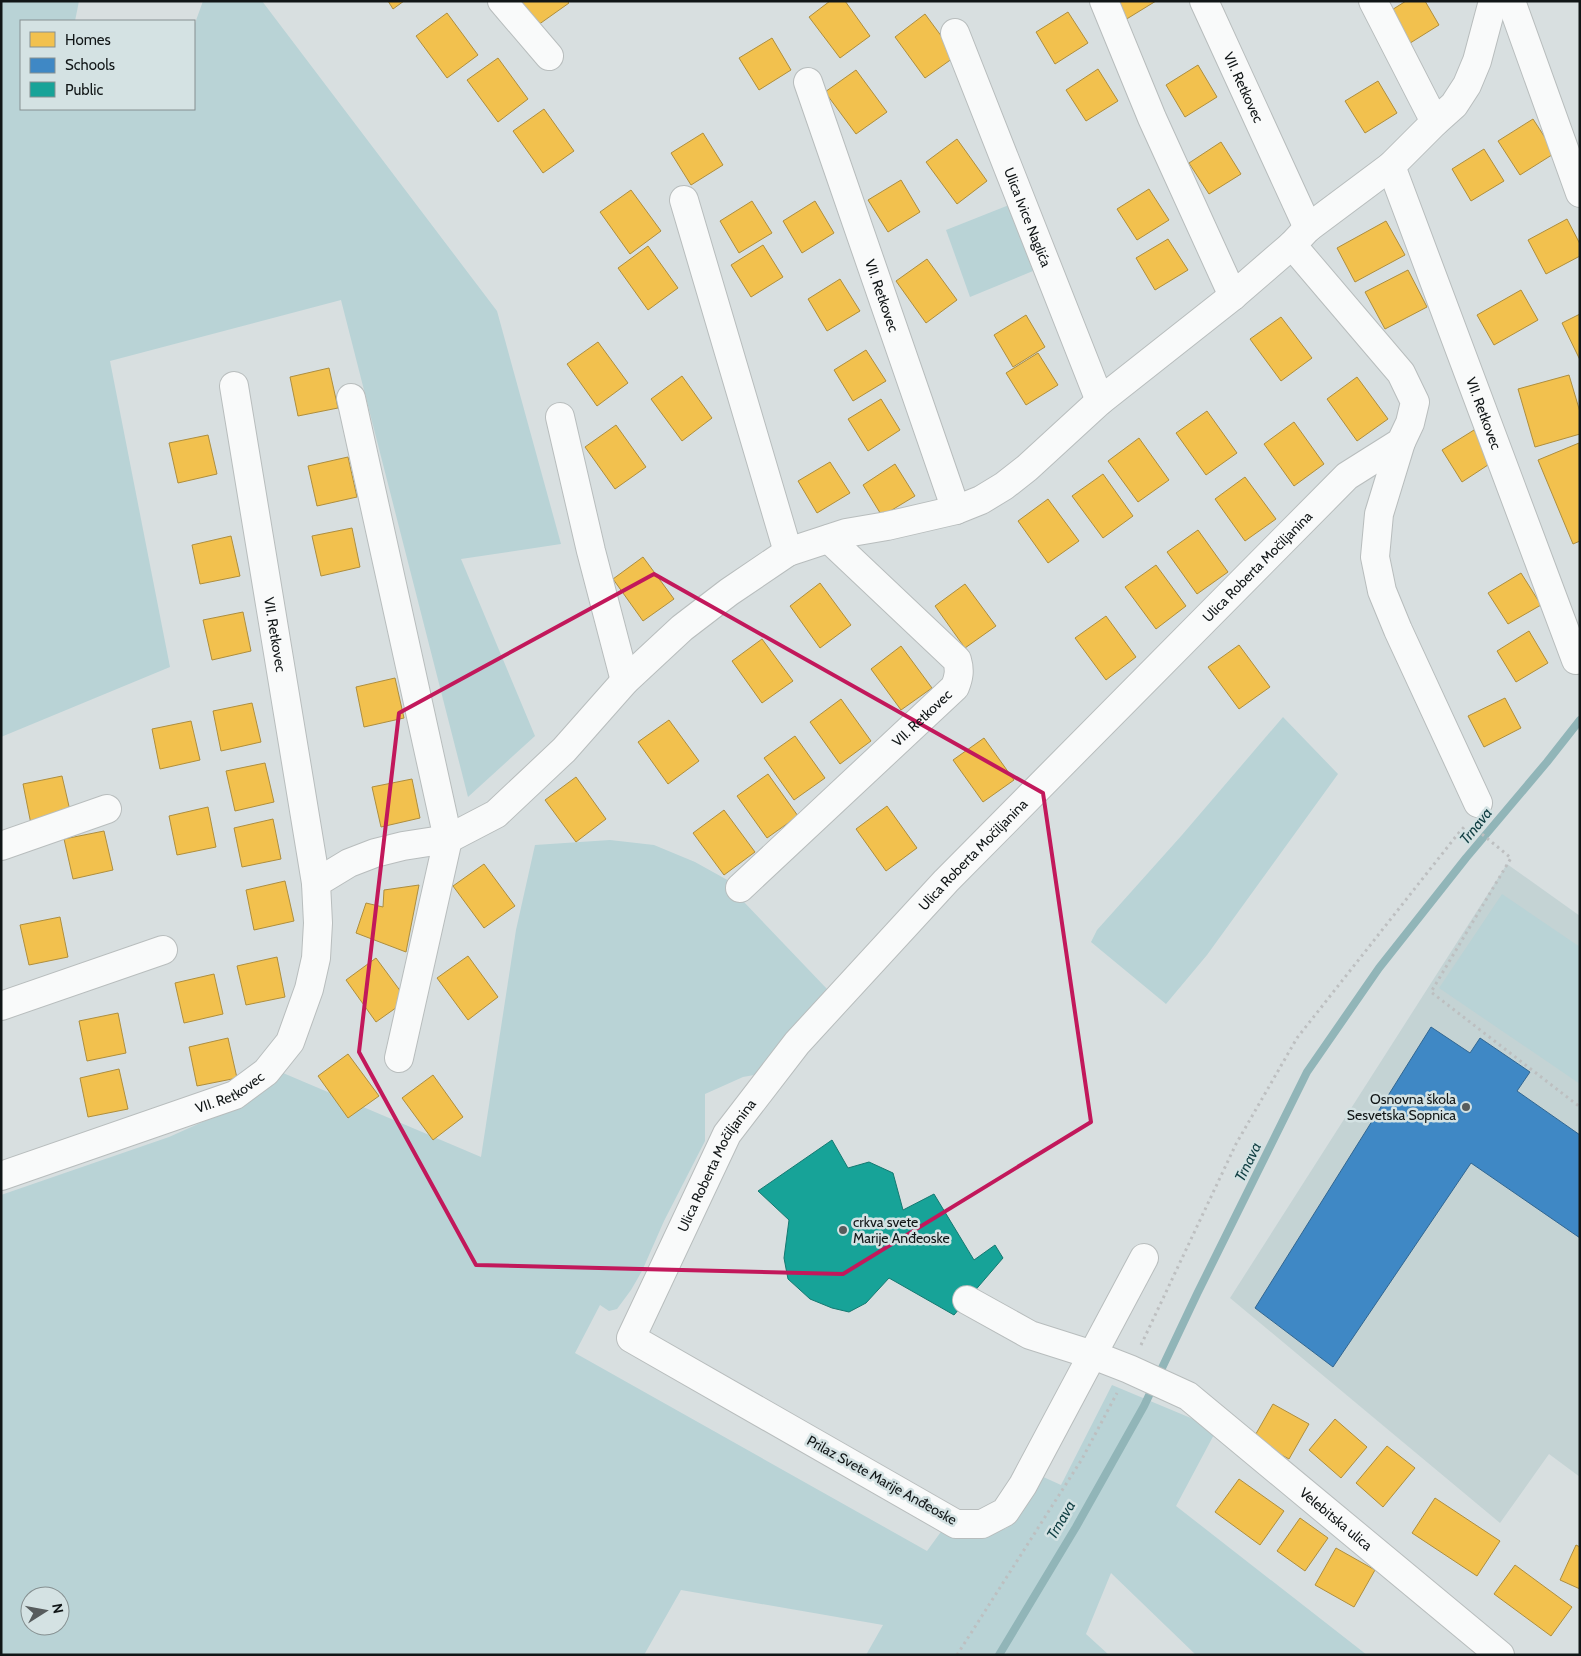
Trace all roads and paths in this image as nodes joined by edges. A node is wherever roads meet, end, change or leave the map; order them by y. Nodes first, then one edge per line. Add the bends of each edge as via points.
1 (502, 1) edge
2 (1104, 1) edge
3 (1204, 1) edge
4 (1373, 1) edge
5 (1493, 1) edge
6 (1511, 1) edge
7 (956, 33) dead end
8 (549, 56) dead end
9 (808, 82) dead end
10 (1434, 122) junction
11 (1392, 166) junction
12 (1580, 193) edge
13 (684, 200) dead end
14 (1300, 236) junction
15 (1233, 296) junction
16 (234, 386) dead end
17 (351, 398) dead end
18 (1100, 401) junction
19 (560, 417) dead end
20 (1401, 442) junction
21 (956, 510) junction
22 (829, 538) junction
23 (788, 552) junction
24 (1576, 660) dead end
25 (625, 681) junction
26 (107, 809) dead end
27 (1474, 813) junction
28 (448, 839) junction
29 (1, 846) edge
30 (316, 883) junction
31 (740, 888) dead end
32 (162, 950) dead end
33 (1, 1006) edge
34 (400, 1058) dead end
35 (1580, 1107) edge
36 (1, 1176) edge
37 (1144, 1258) dead end
38 (967, 1300) dead end
39 (631, 1338) joint
40 (1092, 1355) junction
41 (1134, 1371) junction
42 (957, 1655) edge
43 (1500, 1655) edge

1 - 8 street
2 - 15 street via 1152,118
3 - 14 street, VII. Retkovec
4 - 10 street
5 - 10 street via 1477,61 1466,85 1454,106
6 - 12 street
7 - 18 street, Ulica Ivice Naglića
9 - 21 street, VII. Retkovec
10 - 11 street
11 - 14 street
11 - 24 street, VII. Retkovec
13 - 23 street
14 - 15 street
14 - 20 street via 1401,374 1415,402
15 - 18 street
16 - 30 street, VII. Retkovec
17 - 28 street
18 - 21 street via 1004,486
19 - 25 street
20 - 27 street via 1379,514 1375,557 1382,591
20 - 39 street, Ulica Roberta Močiljanina via 1347,476 952,874 797,1043 727,1134
21 - 22 street
22 - 23 street
22 - 31 street, VII. Retkovec via 957,660 960,668 958,678 955,687
23 - 25 street via 682,628
25 - 28 street via 564,750 496,814
26 - 29 street
27 - 35 path via 1511,858 1431,992
27 - 41 path via 1297,1038 1236,1144
28 - 30 street via 375,853
28 - 34 street
30 - 36 street, VII. Retkovec via 316,958 309,989 290,1042 266,1072 235,1094
32 - 33 street
37 - 40 street, Prilaz Svete Marije Anđeoske
38 - 40 street via 1030,1336
39 - 40 street, Prilaz Svete Marije Anđeoske via 956,1524 982,1524 1004,1512 1023,1485
40 - 41 street
41 - 42 path
41 - 43 street, Velebitska ulica via 1188,1396

